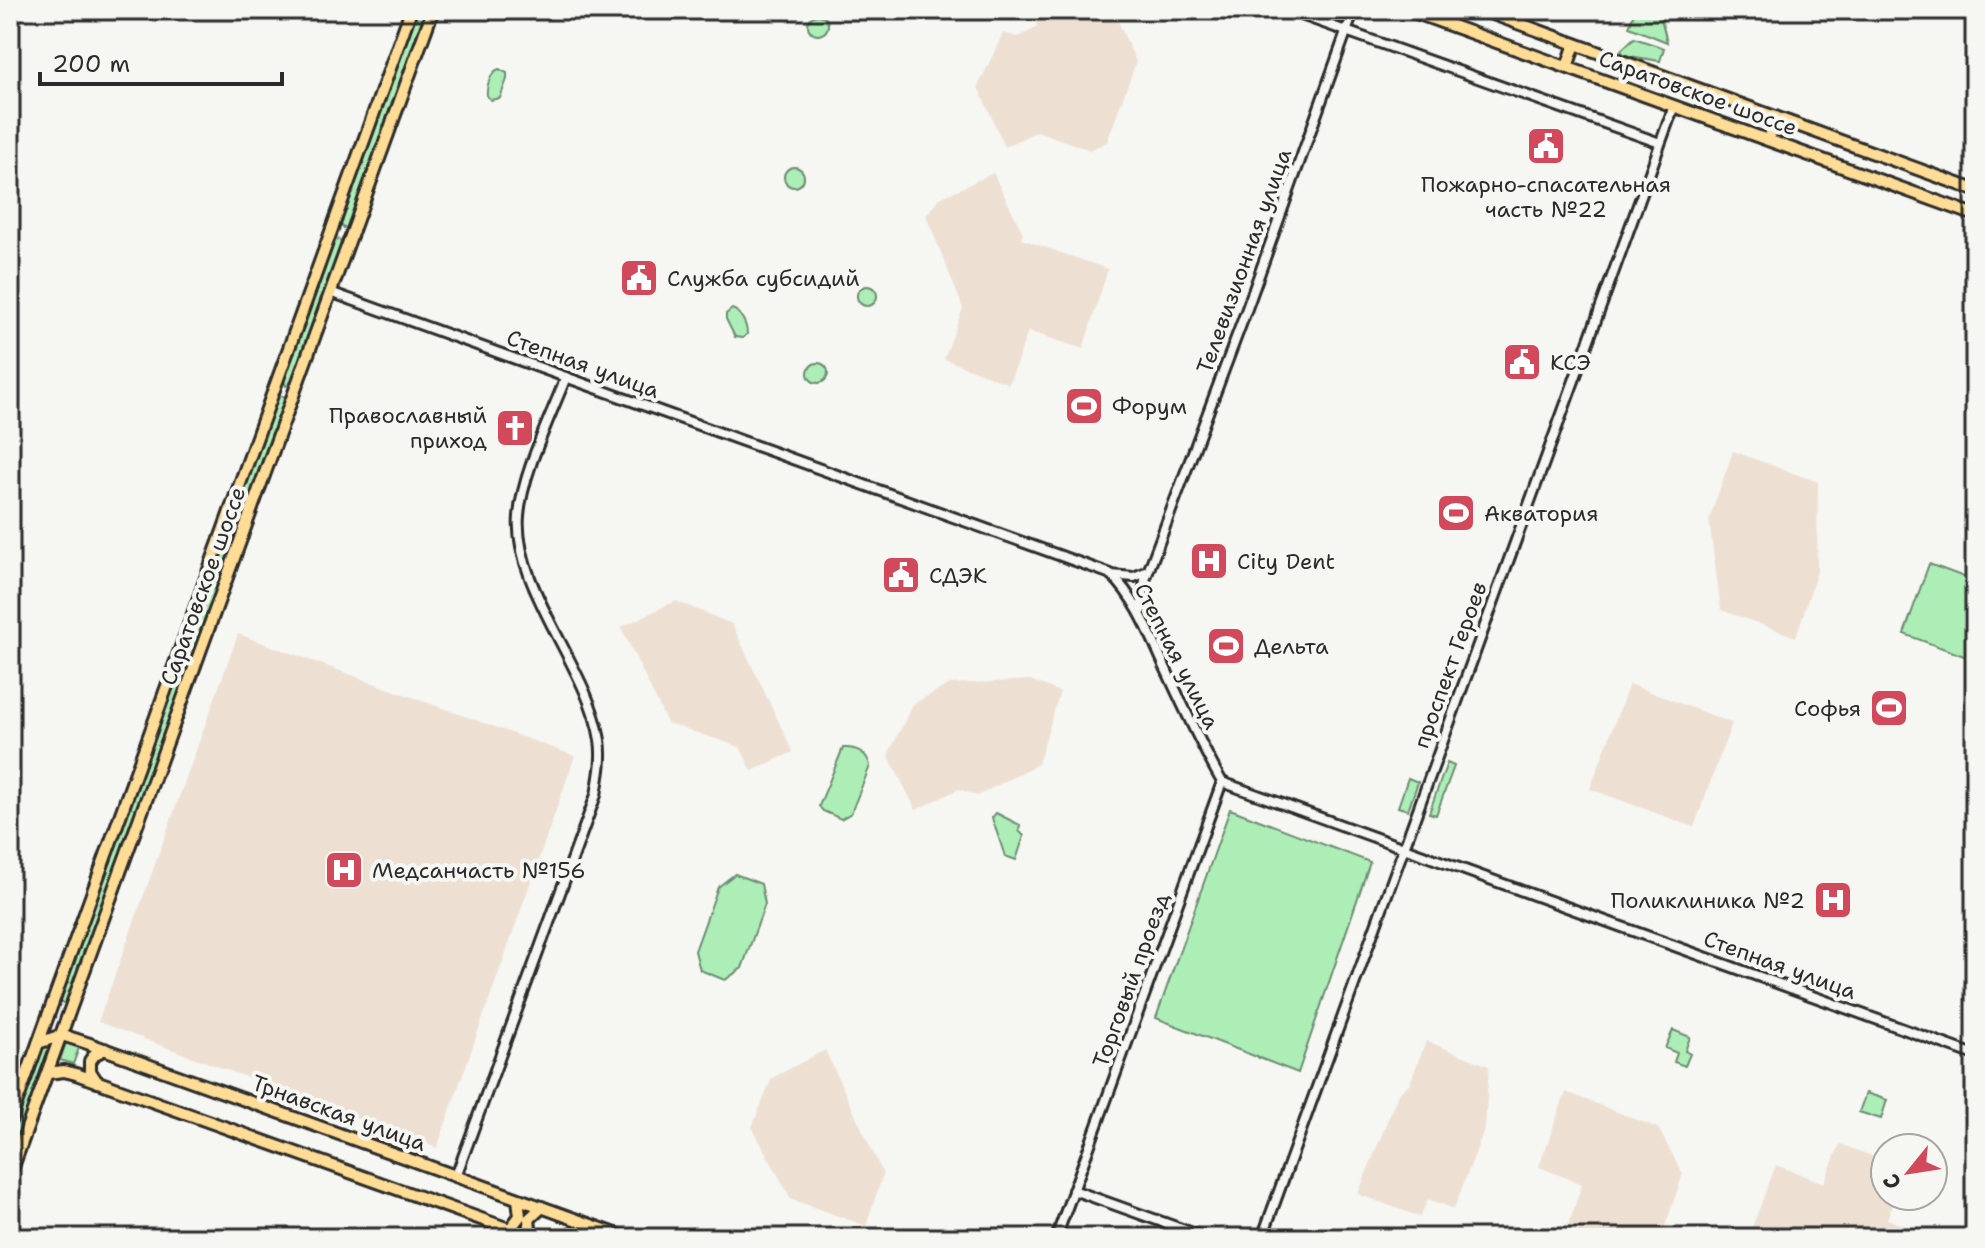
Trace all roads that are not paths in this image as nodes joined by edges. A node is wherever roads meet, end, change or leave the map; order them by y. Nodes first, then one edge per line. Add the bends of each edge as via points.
1 (411, 10) edge
2 (433, 10) edge
3 (1287, 10) edge
4 (1354, 10) edge
5 (1408, 10) edge
6 (1482, 10) edge
7 (1346, 31) junction
8 (1575, 44) junction
9 (1567, 67) junction
10 (1674, 106) junction
11 (1776, 117) junction
12 (1768, 140) junction
13 (1660, 143) junction
14 (1975, 190) edge
15 (1975, 215) edge
16 (330, 231) junction
17 (350, 238) junction
18 (330, 292) junction
19 (566, 377) junction
20 (275, 389) junction
21 (292, 395) junction
22 (1151, 568) junction
23 (1111, 574) junction
24 (1141, 615) junction
25 (1222, 782) junction
26 (1403, 847) junction
27 (51, 1006) junction
28 (69, 1012) junction
29 (62, 1035) junction
30 (38, 1043) junction
31 (105, 1049) junction
32 (1975, 1055) edge
33 (48, 1073) junction
34 (97, 1082) junction
35 (10, 1121) edge
36 (10, 1175) edge
37 (456, 1176) junction
38 (1073, 1190) junction
39 (518, 1199) junction
40 (542, 1207) junction
41 (510, 1229) junction
42 (532, 1238) edge
43 (627, 1238) edge
44 (1056, 1238) edge
45 (1207, 1238) edge
46 (1262, 1238) edge

1 - 16 main road, Саратовское шоссе
2 - 17 main road, Саратовское шоссе
3 - 7 street
4 - 7 street, Телевизионная улица
5 - 9 main road, Саратовское шоссе
6 - 8 main road, Саратовское шоссе
7 - 13 street
7 - 22 street, Телевизионная улица
8 - 9 main road
8 - 11 main road, Саратовское шоссе
9 - 10 main road, Саратовское шоссе
10 - 12 main road, Саратовское шоссе
10 - 13 street, проспект Героев
11 - 12 main road
11 - 14 main road, Саратовское шоссе
12 - 15 main road, Саратовское шоссе
13 - 26 street, проспект Героев
16 - 17 main road
16 - 20 main road, Саратовское шоссе
17 - 18 main road, Саратовское шоссе
18 - 19 street, Степная улица
18 - 21 main road, Саратовское шоссе
19 - 23 street, Степная улица
19 - 37 street via 522,494 519,536 527,567 597,724 601,764 596,795
20 - 21 main road
20 - 27 main road, Саратовское шоссе
21 - 28 main road, Саратовское шоссе
22 - 23 street via 1134,577
22 - 24 street, Телевизионная улица
23 - 24 street, Степная улица
24 - 25 street, Степная улица
25 - 26 street, Степная улица
25 - 38 street, Торговый проезд
26 - 32 street, Степная улица
26 - 46 street, проспект Героев
27 - 28 main road
27 - 30 main road, Саратовское шоссе
28 - 29 main road, Саратовское шоссе
29 - 30 main road
29 - 31 main road, Трнавская улица
29 - 33 main road, Саратовское шоссе
30 - 35 main road, Саратовское шоссе
31 - 34 main road via 90,1061
31 - 37 main road, Трнавская улица
33 - 34 main road via 64,1071
33 - 36 main road, Саратовское шоссе
34 - 41 main road
37 - 39 main road, Трнавская улица
38 - 44 street, Торговый проезд
38 - 45 street
39 - 40 main road, Трнавская улица
39 - 41 main road via 520,1216
40 - 42 main road via 529,1219
40 - 43 main road, Трнавская улица
41 - 42 main road

